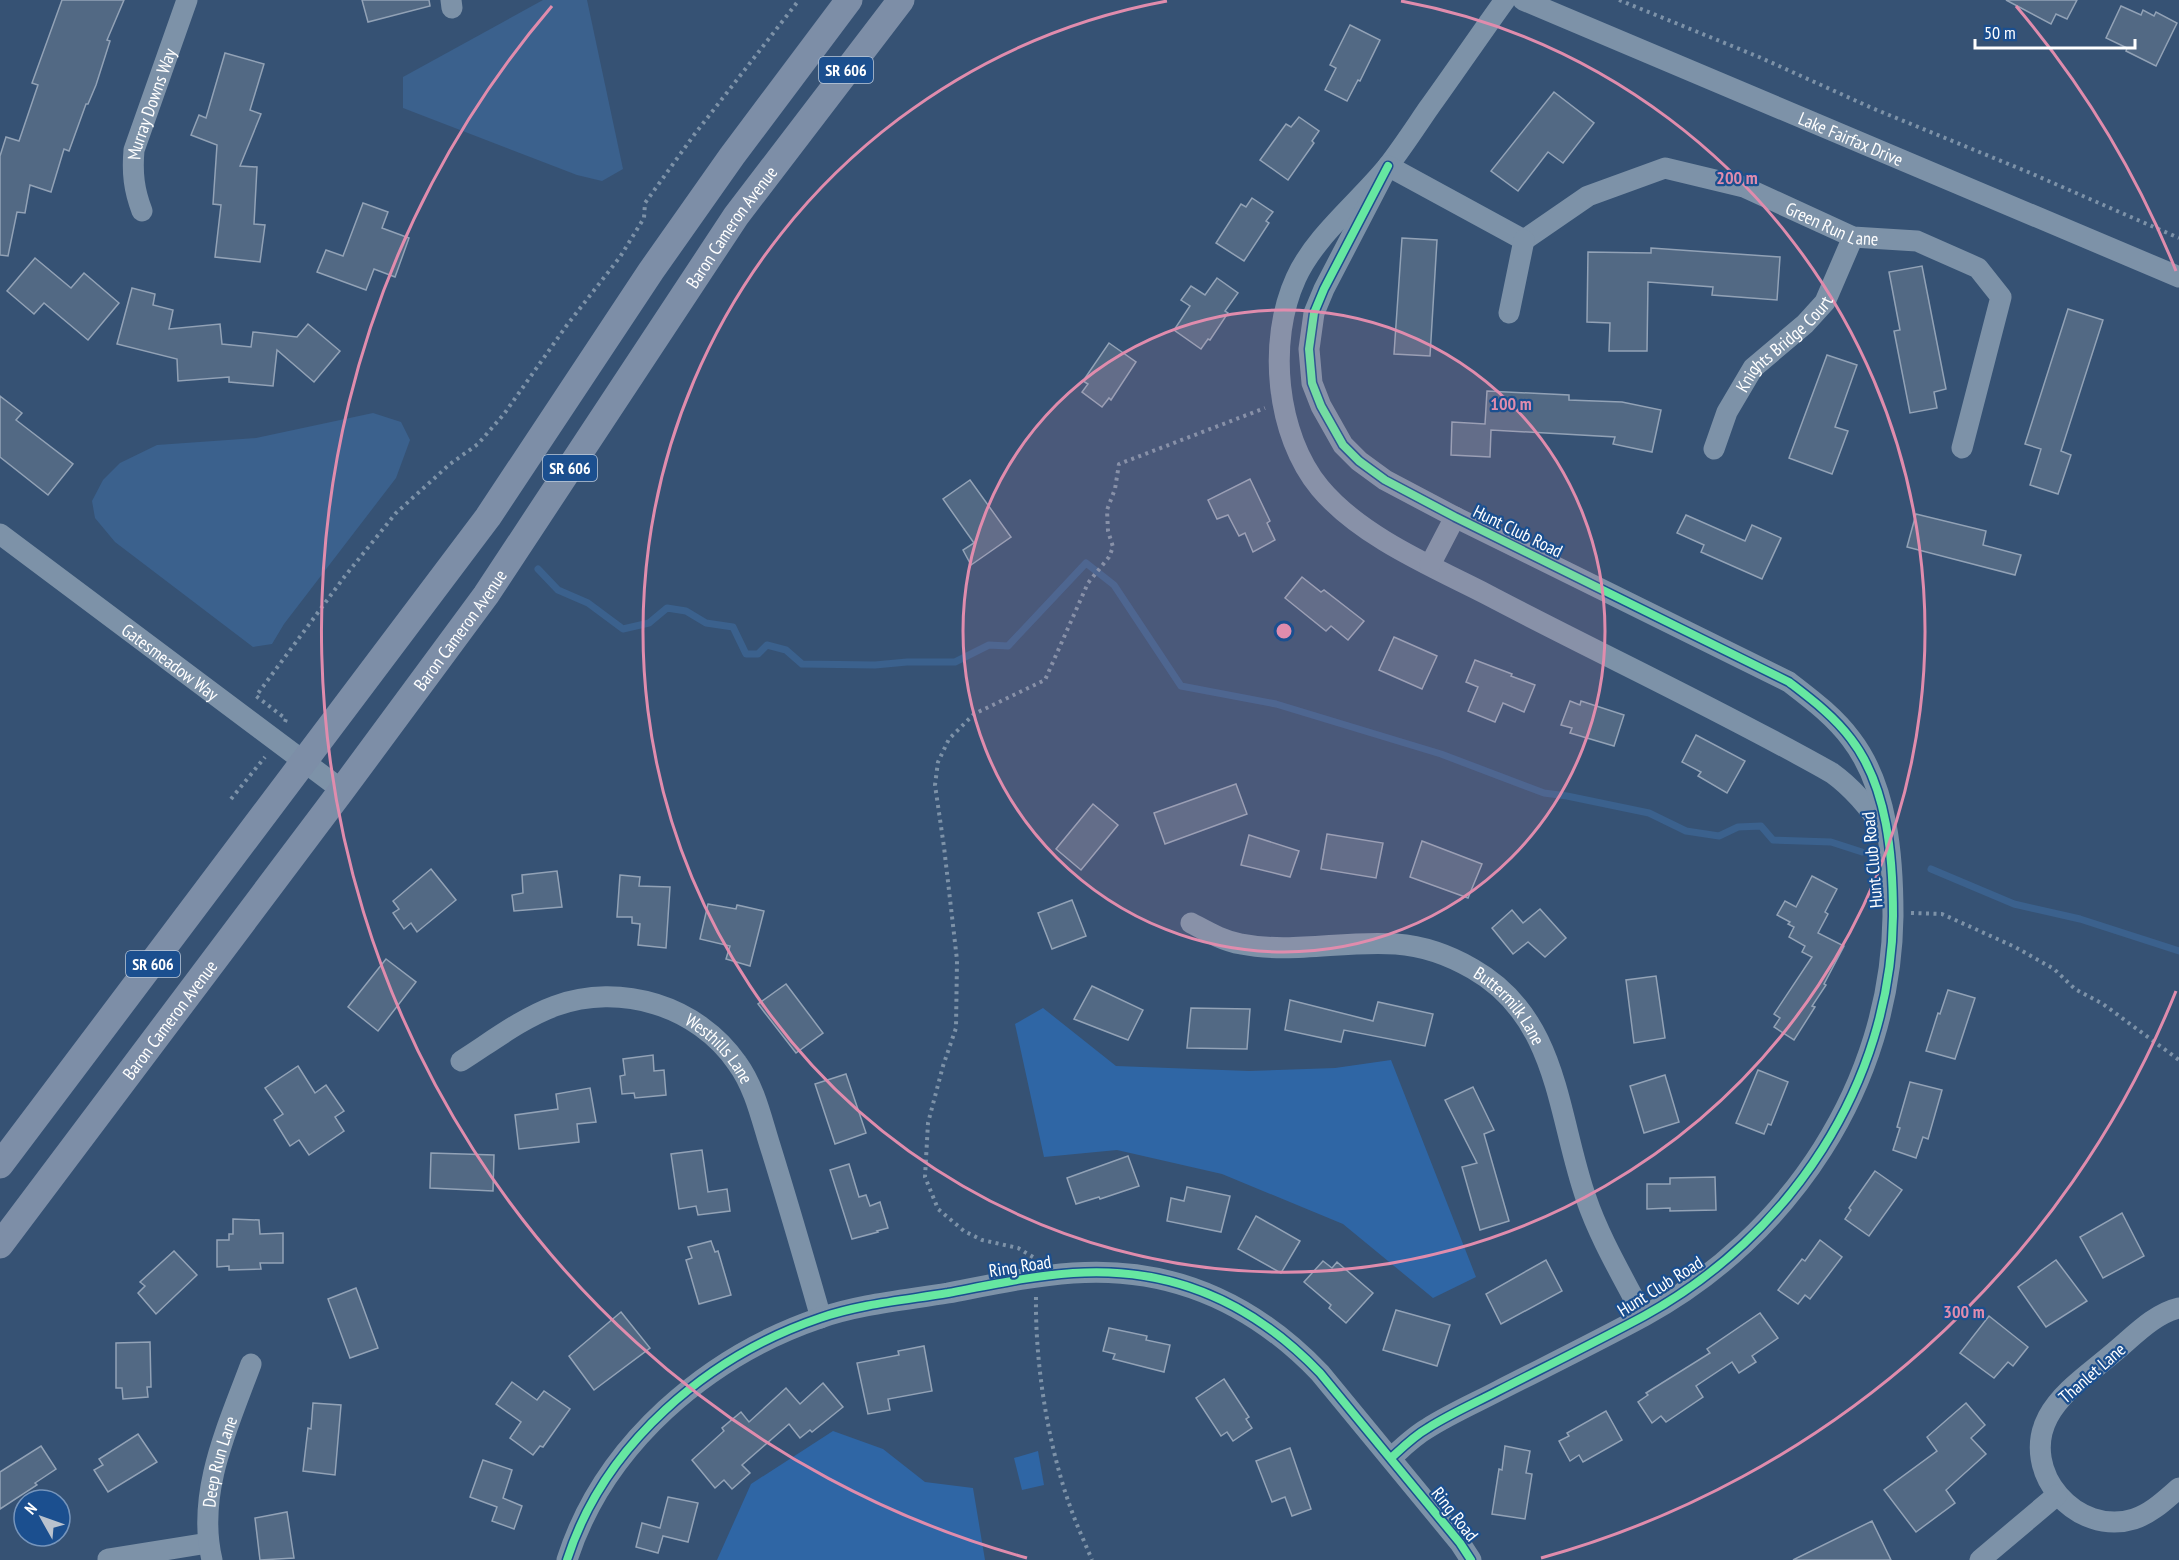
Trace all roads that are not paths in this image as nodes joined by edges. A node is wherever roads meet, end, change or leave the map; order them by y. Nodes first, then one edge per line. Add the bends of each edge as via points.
1 (187, 0) edge
2 (849, 0) edge
3 (901, 0) edge
4 (1505, 0) edge
5 (1523, 0) edge
6 (1388, 166) junction
7 (142, 211) dead end
8 (1853, 237) junction
9 (1524, 240) junction
10 (2179, 277) edge
11 (1509, 313) dead end
12 (1962, 448) dead end
13 (1714, 449) dead end
14 (1455, 517) junction
15 (0, 534) edge
16 (1430, 565) junction
17 (305, 762) junction
18 (342, 790) junction
19 (1886, 833) junction
20 (1191, 923) dead end
21 (461, 1060) dead end
22 (0, 1165) edge
23 (0, 1245) edge
24 (2179, 1308) edge
25 (1643, 1316) junction
26 (820, 1318) junction
27 (251, 1364) dead end
28 (1390, 1458) junction
29 (2179, 1488) edge
30 (2057, 1495) junction
31 (210, 1551) edge
32 (108, 1560) edge
33 (567, 1560) edge
34 (1471, 1560) edge
35 (1980, 1560) edge

1 - 7 street, Murray Downs Way via 134,150 135,194
2 - 17 main road, SR 606 via 651,270 488,518
3 - 18 main road, Baron Cameron Avenue / SR 606 via 736,216 486,595
4 - 6 street, Hunt Club Road
5 - 10 street, Lake Fairfax Drive
6 - 9 street
6 - 14 street, Hunt Club Road via 1314,313 1309,349 1312,383 1331,426 1359,461 1385,480
6 - 16 street, Hunt Club Road via 1315,248 1296,277 1280,338 1279,378 1295,445 1320,488 1344,513
8 - 9 street, Green Run Lane via 1744,187 1665,168 1588,196
8 - 12 street, Green Run Lane via 1917,241 1978,268 2001,297
8 - 13 street, Knights Bridge Court via 1825,302 1753,368 1727,412
9 - 11 street
14 - 16 street
14 - 19 street, Hunt Club Road via 1789,682 1828,713 1852,739 1882,801
15 - 17 street, Gatesmeadow Way
16 - 19 street, Hunt Club Road via 1832,773 1864,801
17 - 18 street, Gatesmeadow Way
17 - 22 main road, SR 606
18 - 23 main road, Baron Cameron Avenue / SR 606
19 - 25 street, Hunt Club Road via 1893,912 1886,985 1872,1043 1835,1130 1808,1172 1745,1244 1703,1279
20 - 25 street, Buttermilk Lane via 1218,937 1266,947 1395,944 1426,948 1455,958 1508,994 1543,1045 1585,1197
21 - 26 street, Westhills Lane via 529,1018 583,999 610,996 640,1000 668,1008 694,1022 718,1041 752,1088
24 - 30 street, Thanlet Lane via 2157,1317 2055,1404 2046,1420 2041,1460
25 - 28 street, Hunt Club Road via 1428,1428
26 - 28 street, Ring Road via 1036,1277 1114,1273 1153,1277 1194,1288 1266,1324 1320,1373
26 - 33 street, Ring Road via 739,1354 666,1408 610,1475
27 - 31 street, Deep Run Lane via 209,1491
28 - 34 street, Ring Road
29 - 30 street, Thanlet Lane via 2149,1513 2114,1522 2080,1514
30 - 35 street
31 - 32 street

